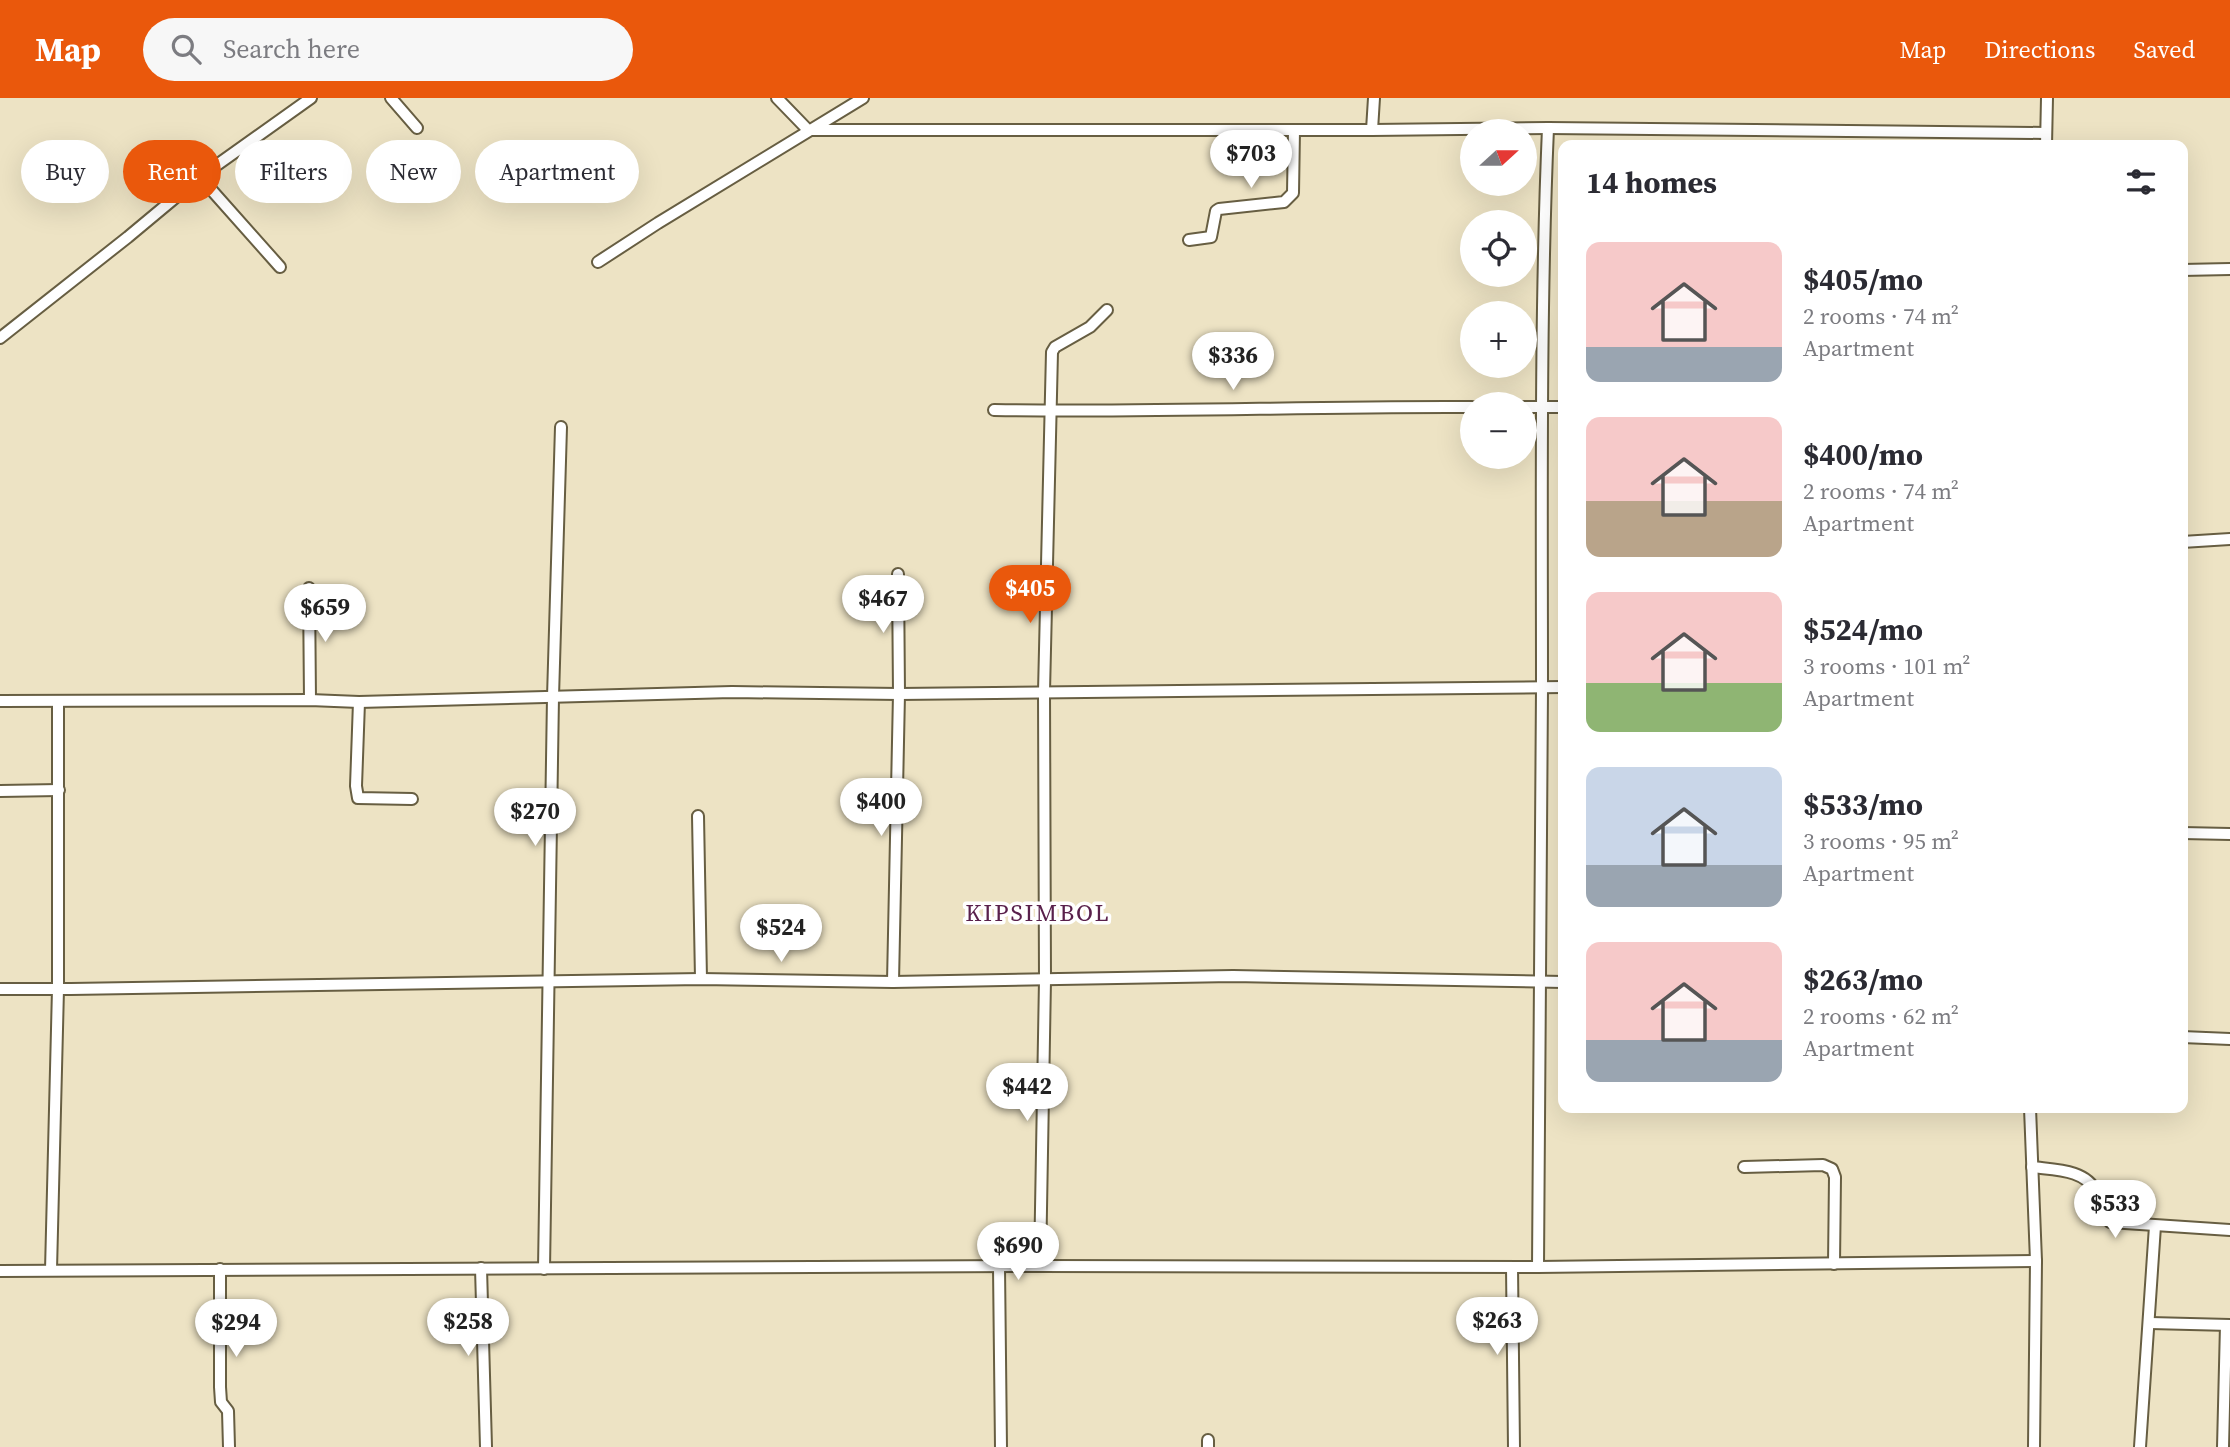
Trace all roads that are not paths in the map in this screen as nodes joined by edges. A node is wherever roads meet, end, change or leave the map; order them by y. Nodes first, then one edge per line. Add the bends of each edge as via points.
1 (312, 98) edge
2 (391, 98) edge
3 (778, 98) edge
4 (863, 98) edge
5 (1374, 98) edge
6 (2047, 98) edge
7 (416, 128) dead end
8 (1548, 128) junction
9 (808, 130) junction
10 (1294, 130) junction
11 (1372, 130) junction
12 (2046, 133) junction
13 (2046, 140) edge
14 (221, 162) edge
15 (221, 201) edge
16 (169, 203) edge
17 (1189, 240) dead end
18 (598, 262) dead end
19 (280, 267) dead end
20 (2230, 269) edge
21 (2188, 270) edge
22 (1107, 310) dead end
23 (2, 334) edge
24 (1460, 407) edge
25 (1537, 407) edge
26 (1541, 407) junction
27 (1558, 407) edge
28 (994, 410) dead end
29 (1050, 411) junction
30 (561, 427) dead end
31 (2230, 539) edge
32 (2188, 542) edge
33 (898, 575) dead end
34 (309, 588) dead end
35 (1542, 686) junction
36 (1558, 687) edge
37 (1044, 692) junction
38 (900, 694) junction
39 (552, 697) junction
40 (310, 700) junction
41 (0, 701) edge
42 (58, 701) junction
43 (359, 702) junction
44 (59, 790) junction
45 (0, 791) edge
46 (412, 799) dead end
47 (698, 816) dead end
48 (2188, 833) edge
49 (2230, 834) edge
50 (701, 979) junction
51 (1045, 980) junction
52 (893, 982) junction
53 (1542, 982) junction
54 (1558, 982) edge
55 (549, 983) junction
56 (0, 989) edge
57 (58, 989) junction
58 (2188, 1037) edge
59 (2230, 1038) edge
60 (2030, 1113) edge
61 (1744, 1167) dead end
62 (2032, 1167) junction
63 (2155, 1226) junction
64 (2230, 1230) edge
65 (2036, 1261) junction
66 (1834, 1264) junction
67 (1040, 1266) junction
68 (999, 1267) junction
69 (1512, 1267) junction
70 (481, 1268) junction
71 (1538, 1268) junction
72 (220, 1269) junction
73 (544, 1269) junction
74 (51, 1270) junction
75 (0, 1271) edge
76 (2150, 1323) junction
77 (2228, 1325) edge
78 (229, 1447) edge
79 (486, 1447) edge
80 (1001, 1447) edge
81 (1514, 1447) edge
82 (2034, 1447) edge
83 (2140, 1447) edge
84 (2223, 1447) edge

1 - 14 street
2 - 7 street
3 - 9 street
4 - 9 street
5 - 11 street
6 - 12 street
8 - 11 street
8 - 12 street
8 - 26 street
9 - 10 street
9 - 18 street
10 - 11 street
10 - 17 street via 1293,193 1289,199 1219,209 1214,234
12 - 13 street
15 - 19 street
16 - 23 street
20 - 21 street
22 - 29 street via 1052,352
24 - 29 street
25 - 26 street
26 - 27 street
26 - 35 street
28 - 29 street
29 - 37 street
30 - 39 street
31 - 32 street
33 - 38 street
34 - 40 street
35 - 36 street
35 - 37 street
35 - 53 street
37 - 38 street
37 - 51 street
38 - 39 street
38 - 52 street
39 - 43 street
39 - 55 street
40 - 42 street
40 - 43 street
41 - 42 street
42 - 44 street
43 - 46 street via 358,798
44 - 45 street
44 - 57 street
47 - 50 street
48 - 49 street
50 - 52 street
50 - 55 street
51 - 52 street
51 - 53 street via 1233,976
51 - 67 street
53 - 54 street
53 - 71 street
55 - 57 street
55 - 73 street
56 - 57 street
57 - 74 street
58 - 59 street
60 - 62 street
61 - 66 street via 1823,1165 1832,1169
62 - 63 street via 2085,1178 2110,1222
62 - 65 street
63 - 64 street
63 - 76 street
65 - 66 street
65 - 82 street
66 - 71 street
67 - 68 street
67 - 69 street
68 - 73 street
68 - 80 street
69 - 71 street
69 - 81 street
70 - 72 street
70 - 73 street
70 - 79 street
72 - 74 street
72 - 78 street via 220,1387 221,1402 228,1411
74 - 75 street
76 - 77 street
76 - 83 street
77 - 84 street

